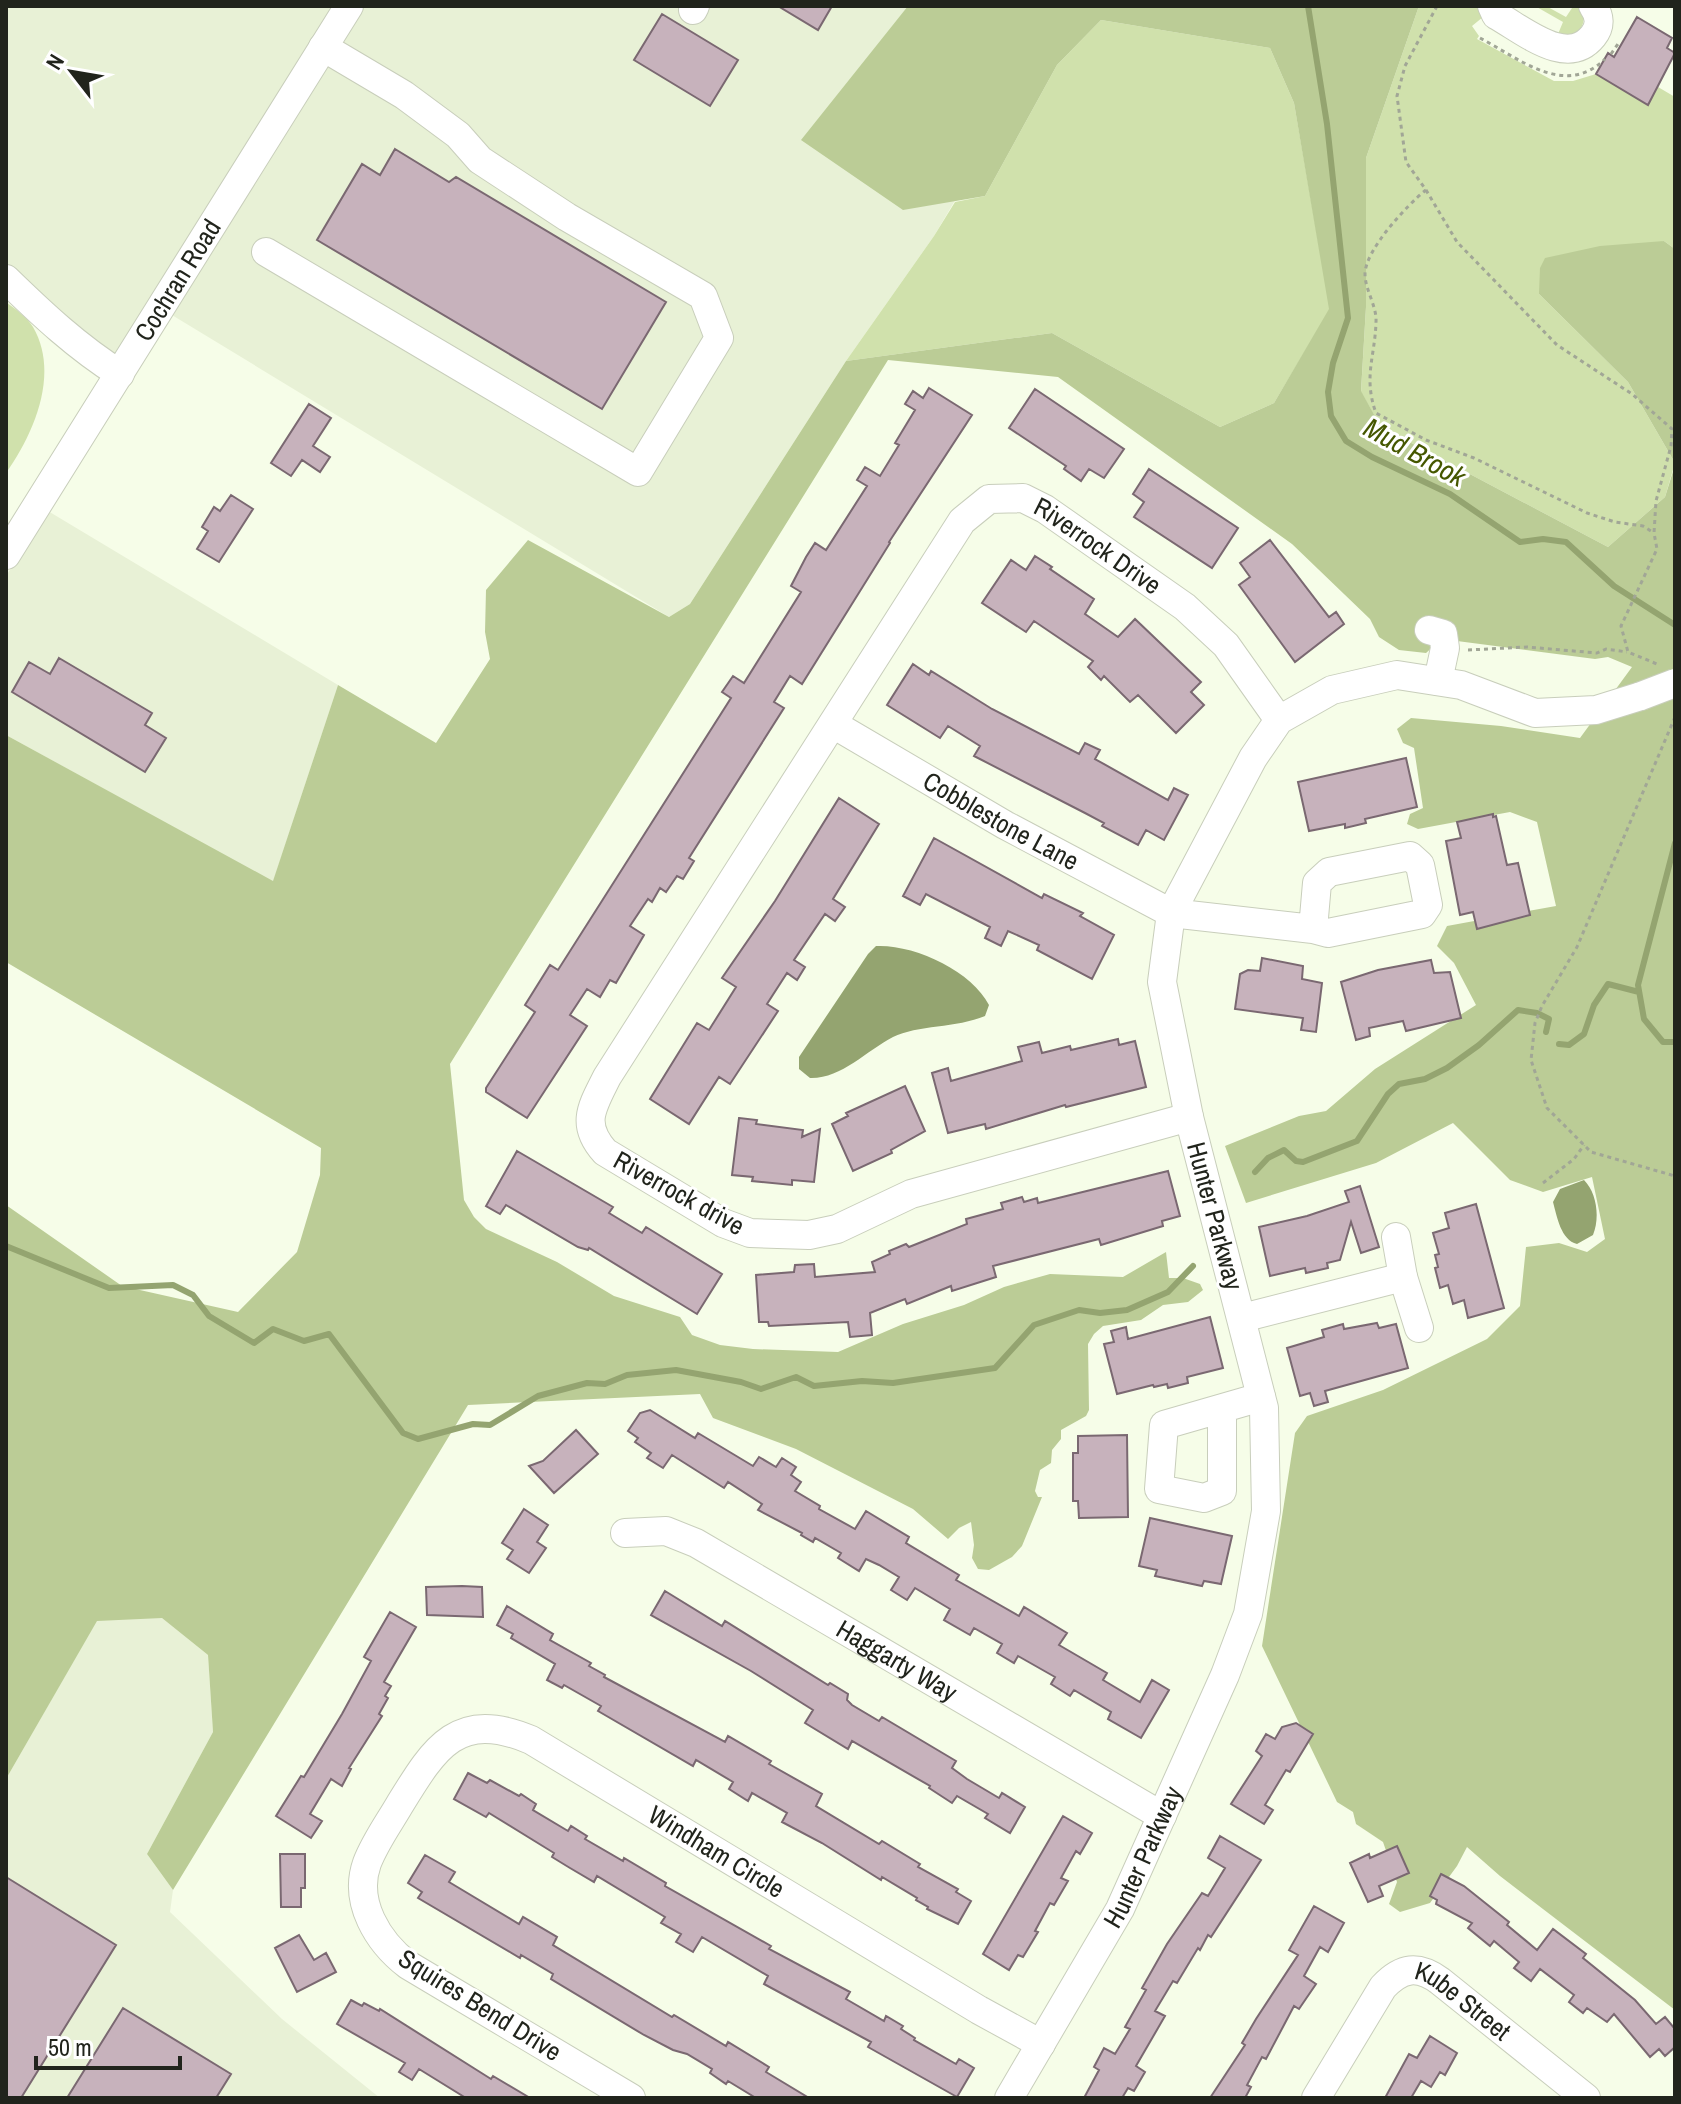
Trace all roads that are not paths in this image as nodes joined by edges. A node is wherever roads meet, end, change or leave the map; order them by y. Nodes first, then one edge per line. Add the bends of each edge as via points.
1 (349, 6) edge
2 (1492, 6) edge
3 (1593, 6) edge
4 (323, 47) junction
5 (266, 252) dead end
6 (6, 279) edge
7 (120, 374) junction
8 (6, 555) edge
9 (1437, 641) road end
10 (1668, 676) edge
11 (1438, 681) junction
12 (1279, 720) junction
13 (833, 724) junction
14 (1171, 913) junction
15 (1313, 929) dead end
16 (1189, 1117) junction
17 (1396, 1237) dead end
18 (1403, 1277) junction
19 (1242, 1318) junction
20 (1419, 1328) dead end
21 (1261, 1397) junction
22 (1222, 1409) dead end
23 (625, 1533) dead end
24 (403, 1799) joint
25 (1162, 1816) junction
26 (1041, 2044) junction
27 (631, 2098) edge
28 (1009, 2098) edge
29 (1316, 2098) edge
30 (1586, 2098) edge

1 - 4 street, Cochran Road
2 - 3 street via 1496,15 1562,50 1583,47 1597,31
4 - 5 street via 404,95 492,168 703,296 719,338 638,472
4 - 7 street, Cochran Road
6 - 7 street via 66,337
7 - 8 street, Cochran Road
9 - 11 street
10 - 11 street, Hunter Parkway, bridge via 1641,696 1596,710 1535,713
11 - 12 street, Hunter Parkway via 1397,675 1332,690
12 - 13 street, Riverrock Drive via 1226,645 1185,607 1023,498 989,499 962,521
12 - 14 street, Hunter Parkway via 1253,758
13 - 14 street, Cobblestone Lane via 1005,825
13 - 16 street, Riverrock drive via 607,1077 593,1104 589,1124 594,1140 605,1152 723,1223 750,1233 809,1235 837,1229 911,1194
14 - 15 street
14 - 16 street, Hunter Parkway via 1162,982
16 - 19 street, Hunter Parkway
17 - 18 street
18 - 19 street
18 - 20 street
19 - 21 street, Hunter Parkway
21 - 22 street
21 - 25 street, Hunter Parkway via 1266,1511 1248,1614
23 - 25 street, Haggarty Way via 666,1531 696,1543
24 - 26 street, Windham Circle via 435,1752 456,1736 494,1728 513,1732
24 - 27 street, Squires Bend Drive via 363,1879 368,1912 384,1943 408,1965
25 - 26 street, Hunter Parkway via 1120,1909
26 - 28 street, Hunter Parkway
29 - 30 street, Kube Street via 1383,1987 1403,1971 1421,1970

